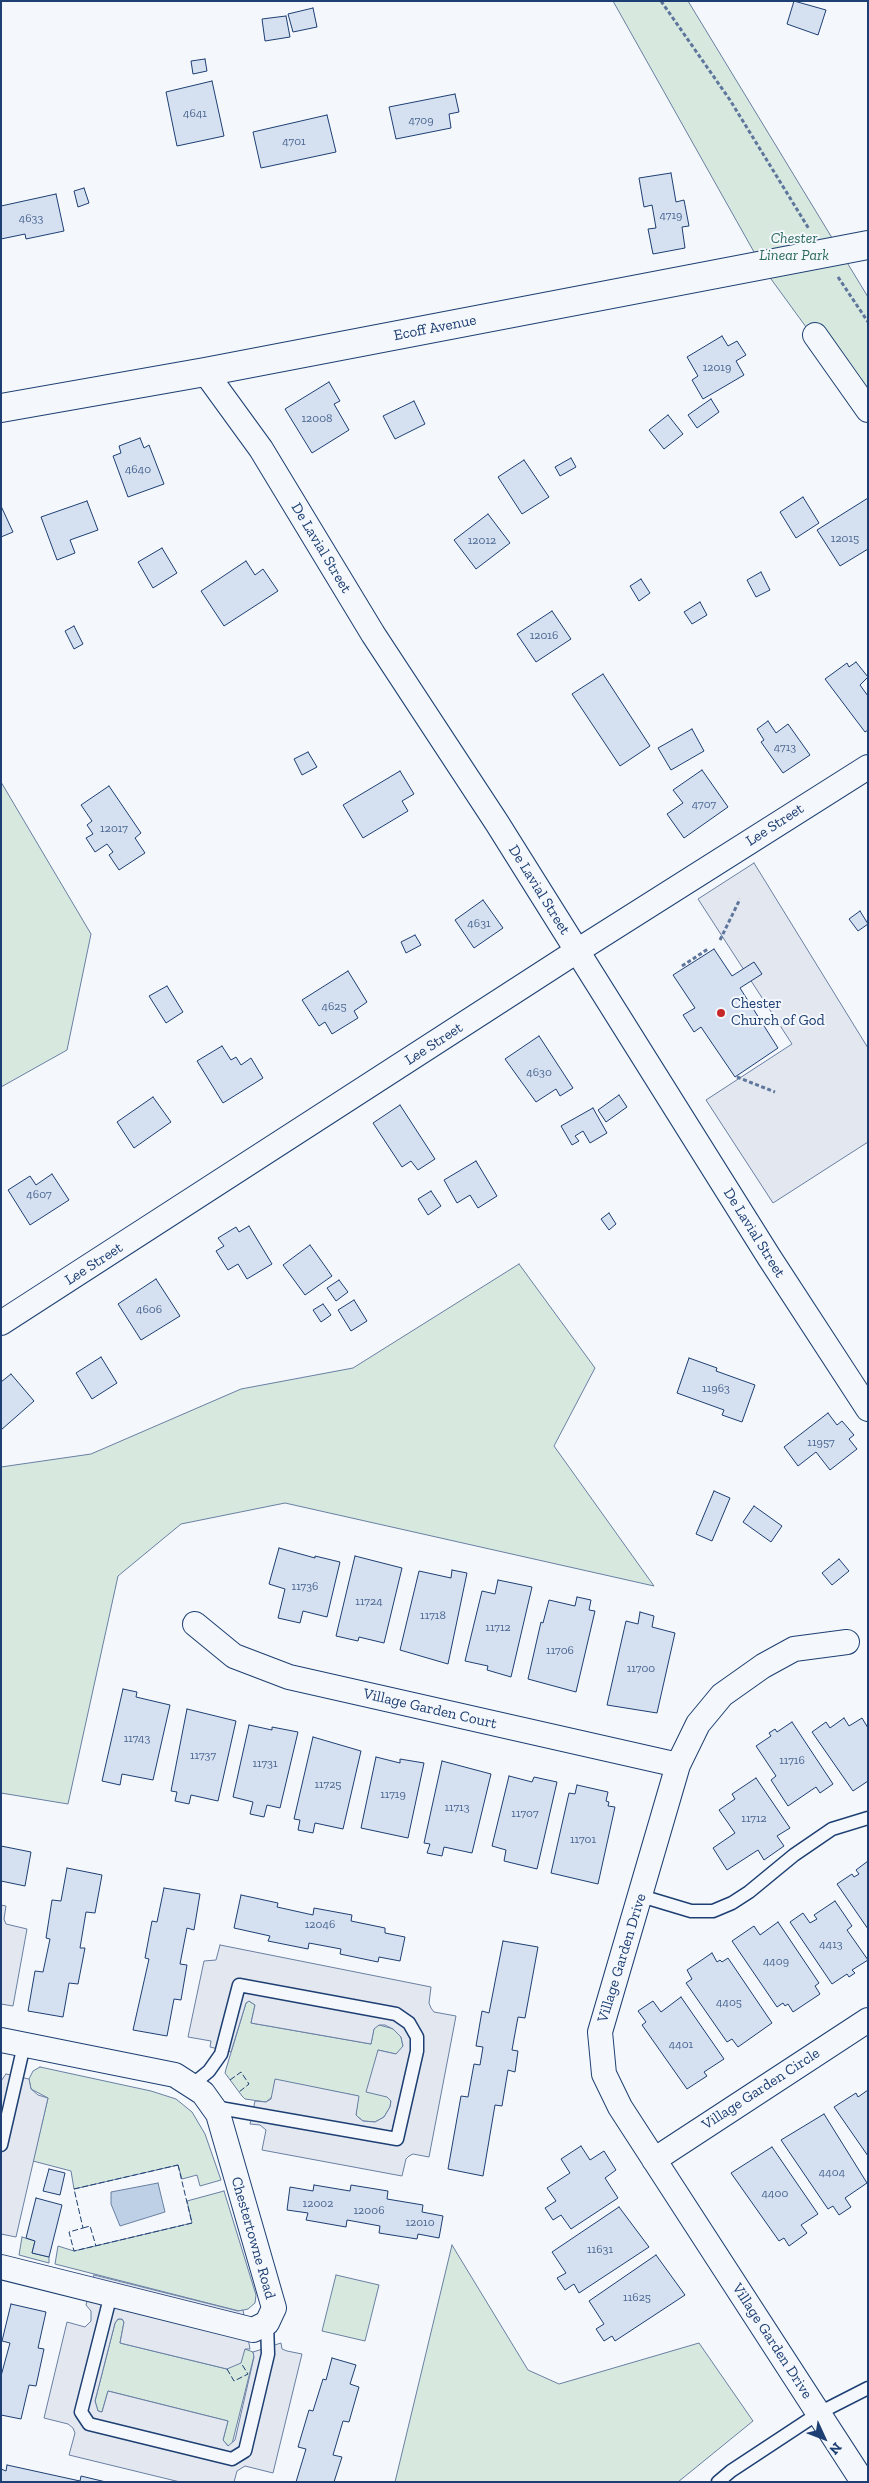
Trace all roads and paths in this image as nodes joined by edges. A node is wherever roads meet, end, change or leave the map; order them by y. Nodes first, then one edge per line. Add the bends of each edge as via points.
1 (661, 1) edge
2 (868, 245) edge
3 (824, 254) junction
4 (868, 322) edge
5 (814, 335) dead end
6 (205, 372) junction
7 (1, 408) edge
8 (868, 410) edge
9 (868, 766) edge
10 (740, 899) dead end
11 (720, 940) dead end
12 (708, 949) dead end
13 (577, 951) junction
14 (682, 966) dead end
15 (737, 1077) dead end
16 (775, 1092) dead end
17 (1, 1323) edge
18 (868, 1409) edge
19 (194, 1624) dead end
20 (847, 1642) dead end
21 (678, 1765) junction
22 (868, 1818) edge
23 (641, 1896) junction
24 (868, 2020) edge
25 (13, 2043) edge
26 (192, 2085) junction
27 (214, 2107) junction
28 (1, 2145) edge
29 (654, 2160) junction
30 (1, 2267) edge
31 (111, 2294) junction
32 (267, 2323) junction
33 (868, 2388) edge
34 (819, 2413) junction
35 (718, 2482) edge
36 (863, 2482) edge

1 - 3 path via 730,100
2 - 3 street, Ecoff Avenue
3 - 4 path
3 - 6 street, Ecoff Avenue
5 - 8 street
6 - 7 street, Ecoff Avenue
6 - 13 street, De Lavial Street via 261,449 373,634
9 - 13 street, Lee Street
10 - 11 path
12 - 14 path
13 - 17 street, Lee Street
13 - 18 street, De Lavial Street
15 - 16 path
19 - 21 street, Village Garden Court via 234,1656 290,1677
20 - 21 street, Village Garden Drive via 794,1650 763,1666 722,1695 698,1724
21 - 23 street, Village Garden Drive
22 - 23 lane via 832,1829 732,1904 713,1910 691,1910
23 - 29 street, Village Garden Drive via 600,2032 604,2074 620,2107
24 - 29 street, Village Garden Circle
25 - 26 street, Chestertowne Road via 175,2074
25 - 28 lane
26 - 27 street, Chestertowne Road
26 - 27 lane via 209,2071 221,2054 239,1985 396,2014 409,2024 417,2037 417,2051 397,2140
27 - 32 street, Chestertowne Road via 274,2308
29 - 34 street, Village Garden Drive
30 - 31 street
31 - 32 street via 253,2330
31 - 32 lane via 81,2412 89,2424 232,2459 244,2451 268,2354
33 - 34 lane
34 - 35 lane
34 - 36 street, Village Garden Drive

